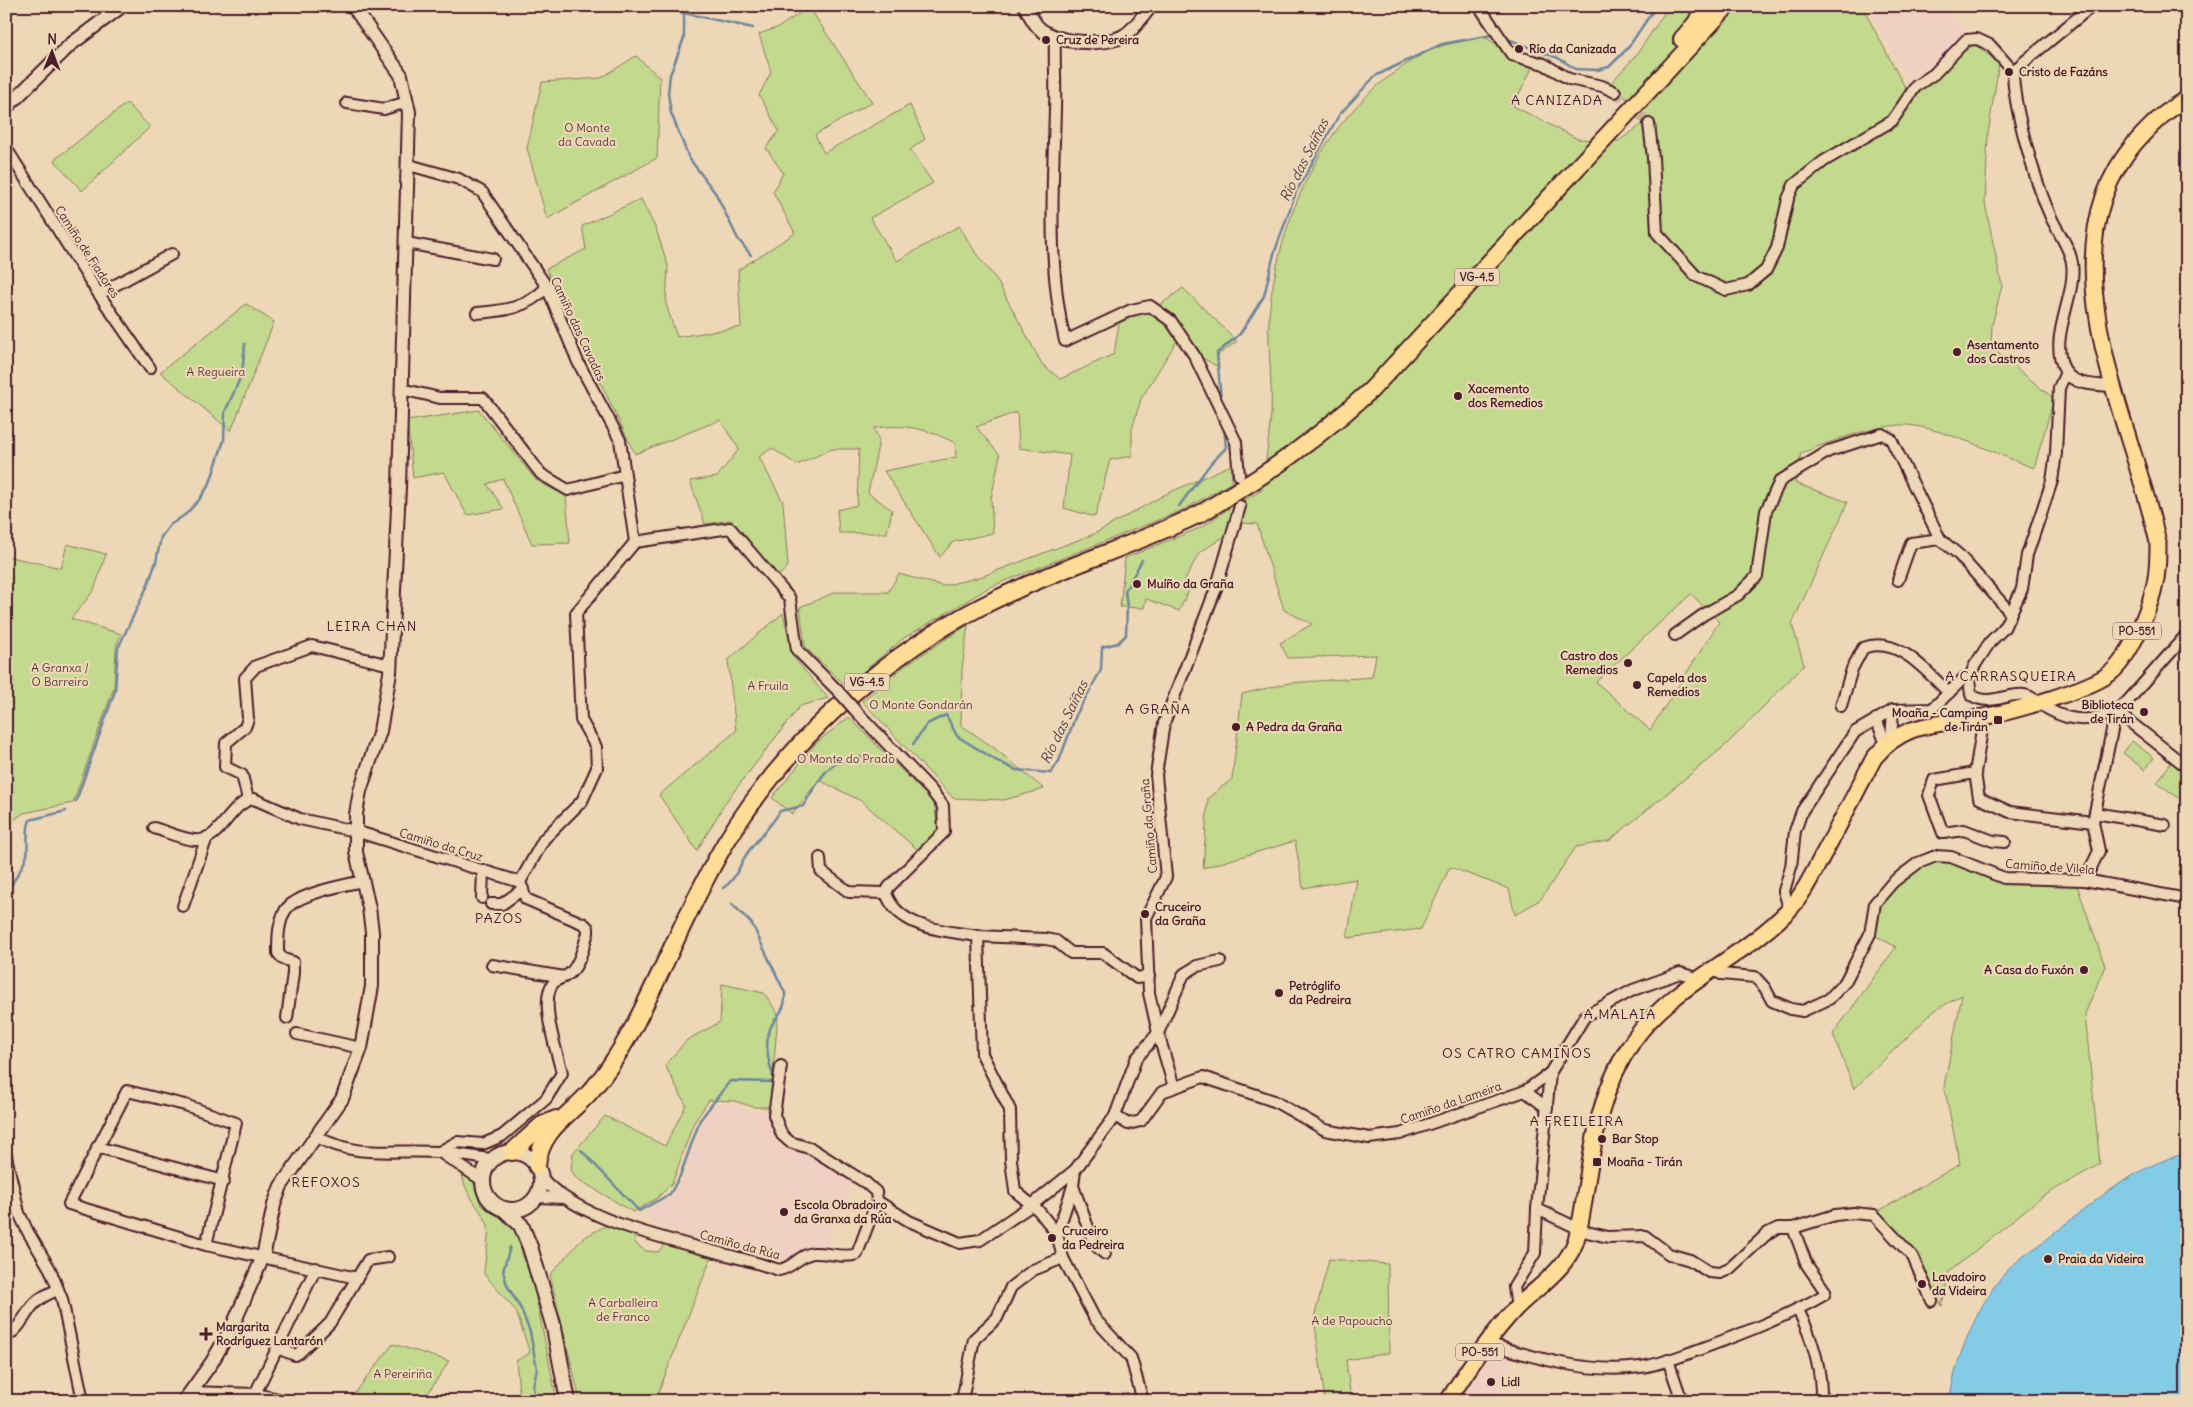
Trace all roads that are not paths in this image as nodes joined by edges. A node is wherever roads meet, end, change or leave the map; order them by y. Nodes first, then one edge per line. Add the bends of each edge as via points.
1 (123, 6) edge
2 (353, 6) edge
3 (1025, 6) edge
4 (1151, 6) edge
5 (1479, 6) edge
6 (1705, 6) edge
7 (1727, 6) edge
8 (2092, 6) edge
9 (1055, 37) junction
10 (2002, 59) junction
11 (2014, 71) junction
12 (2013, 89) junction
13 (1615, 92) tunnel mouth
14 (2187, 99) edge
15 (407, 102) junction
16 (346, 103) dead end
17 (6, 108) edge
18 (1618, 124) junction
19 (1649, 124) tunnel mouth
20 (6, 148) edge
21 (409, 165) junction
22 (406, 243) junction
23 (172, 254) dead end
24 (493, 259) dead end
25 (547, 287) junction
26 (99, 294) junction
27 (477, 313) dead end
28 (150, 368) dead end
29 (2066, 372) junction
30 (2114, 386) junction
31 (401, 389) junction
32 (625, 475) junction
33 (1239, 475) dead end
34 (1240, 506) dead end
35 (1940, 539) junction
36 (635, 542) junction
37 (1898, 580) dead end
38 (2010, 616) junction
39 (1675, 634) dead end
40 (2187, 634) edge
41 (390, 666) junction
42 (1968, 679) junction
43 (1949, 692) junction
44 (2038, 701) junction
45 (1841, 706) dead end
46 (1893, 710) junction
47 (2116, 711) junction
48 (1984, 717) junction
49 (1876, 719) junction
50 (1889, 742) junction
51 (2187, 767) edge
52 (1975, 772) junction
53 (248, 799) junction
54 (2094, 817) junction
55 (2166, 825) dead end
56 (154, 828) dead end
57 (356, 832) junction
58 (207, 837) junction
59 (2005, 842) dead end
60 (820, 858) dead end
61 (483, 870) junction
62 (2085, 880) junction
63 (363, 881) junction
64 (521, 886) junction
65 (886, 893) junction
66 (2187, 899) edge
67 (183, 906) dead end
68 (1790, 909) junction
69 (978, 936) junction
70 (1220, 961) dead end
71 (492, 965) dead end
72 (1711, 969) junction
73 (1149, 976) junction
74 (564, 977) junction
75 (1696, 978) junction
76 (287, 1018) dead end
77 (1158, 1033) junction
78 (297, 1034) dead end
79 (361, 1048) junction
80 (781, 1066) dead end
81 (1550, 1073) junction
82 (1174, 1087) junction
83 (1525, 1091) junction
84 (1547, 1108) junction
85 (565, 1115) junction
86 (1116, 1116) junction
87 (317, 1137) junction
88 (97, 1146) junction
89 (439, 1152) junction
90 (512, 1152) junction
91 (6, 1156) edge
92 (492, 1159) junction
93 (1076, 1170) junction
94 (539, 1172) junction
95 (482, 1180) junction
96 (224, 1181) junction
97 (1073, 1186) junction
98 (563, 1198) junction
99 (877, 1201) junction
100 (532, 1202) junction
101 (1032, 1205) junction
102 (1537, 1208) junction
103 (504, 1210) junction
104 (1571, 1226) dead end
105 (1793, 1228) junction
106 (525, 1232) junction
107 (1587, 1232) dead end
108 (1057, 1234) junction
109 (206, 1245) junction
110 (1106, 1254) dead end
111 (263, 1257) junction
112 (388, 1257) dead end
113 (1062, 1258) junction
114 (316, 1268) junction
115 (356, 1278) junction
116 (58, 1290) junction
117 (1932, 1301) dead end
118 (1517, 1308) junction
119 (1798, 1310) junction
120 (6, 1337) edge
121 (1487, 1343) junction
122 (277, 1348) junction
123 (1668, 1360) junction
124 (198, 1381) junction
125 (206, 1393) junction
126 (255, 1394) junction
127 (187, 1396) edge
128 (83, 1401) edge
129 (289, 1401) edge
130 (568, 1401) edge
131 (962, 1401) edge
132 (1143, 1401) edge
133 (1448, 1401) edge
134 (1682, 1401) edge
135 (1821, 1401) edge

1 - 17 street via 70,46
2 - 15 street via 401,75
3 - 9 street via 1038,27
4 - 9 street via 1127,34 1112,42 1091,43
5 - 13 street via 1512,56 1544,64 1569,79
6 - 18 highway via 1696,23
7 - 18 highway, VG-4.5
8 - 11 street
9 - 33 street via 1052,206 1059,314 1065,341 1131,310 1150,306 1171,321 1194,354 1236,442
10 - 11 street
10 - 12 street
10 - 19 street via 1990,45 1977,38 1966,40 1934,74 1916,86 1892,122 1824,161 1794,185 1777,248 1766,270 1748,285 1726,290 1696,276 1657,233
11 - 12 street
12 - 29 street via 2049,214 2072,261 2073,281 2060,340 2061,359
14 - 30 main road, PO-551 via 2162,116 2128,151 2109,185 2094,229 2092,273 2095,315
15 - 16 street via 384,109
15 - 21 street
18 - 85 highway, VG-4.5 via 1371,390 1278,466 1196,516 969,613 892,661 827,716 774,774 726,842 629,1035 604,1076
20 - 26 street, Camiño de Fiadores
21 - 22 street
21 - 25 street, Camiño das Cavadas via 459,179 482,192
22 - 24 street
22 - 31 street
23 - 26 street
25 - 27 street via 536,299 520,307
25 - 32 street, Camiño das Cavadas via 578,362 620,440
26 - 28 street, Camiño de Fiadores
29 - 30 street via 2075,380
29 - 38 street via 2059,388 2052,481 2027,555 2022,589
30 - 44 main road, PO-551 via 2158,543 2154,589 2134,639 2110,674 2089,685
31 - 32 street via 440,398 483,398 541,474 568,490
31 - 41 street
32 - 36 street, Camiño das Cavadas
34 - 73 street, Camiño da Graña via 1217,586 1164,723 1156,775 1166,877 1146,918
35 - 37 street via 1912,543
35 - 38 street via 1959,555
35 - 39 street via 1891,439 1882,434 1829,451 1780,480 1766,511 1757,576 1752,582 1738,595
36 - 64 street via 576,613 581,720 596,747 597,768 582,801 544,838
36 - 65 street, bridge via 730,528 790,598 797,650 943,806 944,832
38 - 42 street
40 - 47 street
41 - 53 street via 312,646 256,666 245,678 248,719 245,727 226,743 225,767 242,775
41 - 57 street via 380,731 360,791
42 - 43 street via 1964,678
42 - 44 street via 1971,695 1980,700 2024,695
43 - 45 street via 1914,659 1898,649 1875,644 1863,648 1852,669
43 - 46 street via 1932,708
44 - 47 street via 2050,711 2082,720
44 - 48 main road, PO-551
46 - 49 street
46 - 50 street
47 - 51 street
47 - 54 street
48 - 50 main road, PO-551 via 1920,726 1900,733
48 - 52 street
49 - 50 street
49 - 68 street via 1855,732 1802,811 1784,891
50 - 68 main road, PO-551 via 1874,758 1812,877
52 - 54 street via 1979,798 2010,812
52 - 59 street via 1934,780 1929,795 1937,823 1943,833 1964,830 1992,841
53 - 57 street, Camiño da Cruz via 300,819
53 - 58 street
54 - 55 street
54 - 62 street via 2099,851
56 - 58 street via 197,841
57 - 61 street, Camiño da Cruz
57 - 63 street via 356,852
58 - 67 street
60 - 65 street via 821,871 849,892
61 - 64 street, Camiño da Cruz
61 - 64 street via 487,901 502,904
62 - 66 street, Camiño de Vilela
62 - 72 street, Camiño de Vilela via 2004,878 1951,857 1936,856 1918,862 1893,882 1875,904 1870,934 1845,982 1830,999 1803,1011 1791,1010 1772,1001 1755,977 1721,974
63 - 76 street via 318,891 286,908 279,927 278,953 283,959 293,962
63 - 79 street via 372,932 372,986
64 - 74 street via 526,899 588,928 575,968
65 - 69 street via 889,901 914,924
68 - 72 main road, PO-551
69 - 73 street via 1056,941 1071,953 1103,953 1136,978
69 - 101 street via 982,1054 1010,1110 1015,1191
70 - 77 street via 1197,966 1184,974
71 - 74 street
72 - 75 main road, PO-551
73 - 77 street, Camiño da Graña via 1149,993
74 - 89 street via 549,990 546,1004 562,1073 546,1099 502,1136 483,1144 457,1142
75 - 81 street via 1680,973 1633,990 1584,1016
75 - 118 main road, PO-551 via 1662,1007 1633,1041 1616,1070 1604,1095 1596,1128 1575,1243 1554,1273
77 - 82 street, Camiño da Graña
77 - 86 street via 1136,1059
78 - 79 street
79 - 87 street via 342,1099
80 - 99 street via 774,1115 782,1135 790,1142 812,1149 866,1183 876,1192
81 - 83 street, Camiño da Lameira
81 - 84 street
82 - 83 street, Camiño da Lameira via 1203,1077 1220,1081 1274,1101 1325,1130 1369,1138 1400,1134
82 - 86 street, Camiño da Lameira via 1162,1092 1141,1121 1128,1124
83 - 84 street
84 - 102 street
85 - 90 highway via 542,1126
85 - 94 highway via 542,1142
86 - 93 street
87 - 89 street via 340,1148 374,1153
87 - 111 street via 281,1186
88 - 96 street
88 - 96 street via 127,1091 185,1105 236,1124
88 - 109 street via 69,1204
89 - 92 street
89 - 95 street
90 - 92 main road
90 - 94 main road via 531,1158
91 - 116 street via 19,1213
92 - 95 main road
93 - 97 street
93 - 101 street
94 - 98 street
94 - 100 main road
95 - 103 main road via 488,1198
96 - 109 street
97 - 108 street
97 - 110 street via 1094,1244
98 - 99 street, Camiño da Rúa via 628,1226 779,1270 814,1252 857,1254
98 - 100 street
99 - 101 street via 908,1221 960,1242 980,1240
100 - 103 main road via 516,1210
100 - 106 main road via 525,1213
101 - 108 street
102 - 104 street
102 - 118 street via 1535,1253 1514,1287
103 - 106 main road
105 - 107 street via 1778,1228 1768,1233 1729,1269 1720,1273 1709,1272 1690,1260 1669,1254 1645,1236 1608,1237
105 - 117 street via 1835,1215 1874,1215 1913,1257
105 - 119 street via 1806,1265 1825,1290 1824,1295
106 - 130 main road via 554,1328
108 - 113 street
109 - 111 street
111 - 114 street
111 - 124 street via 233,1325
112 - 115 street via 368,1260
113 - 131 street via 1033,1270 1011,1287 998,1318 974,1339
113 - 132 street via 1095,1319 1131,1358
114 - 115 street
114 - 122 street
115 - 122 street via 330,1323 299,1354
116 - 120 street via 34,1304 15,1332
116 - 128 street via 64,1305
118 - 121 main road, PO-551
119 - 123 street
119 - 135 street via 1812,1336 1822,1382
121 - 123 street via 1550,1360 1608,1369 1640,1367
121 - 133 main road, PO-551
122 - 126 street
123 - 134 street
124 - 125 street
124 - 127 street
125 - 126 street
125 - 127 street
126 - 129 street

